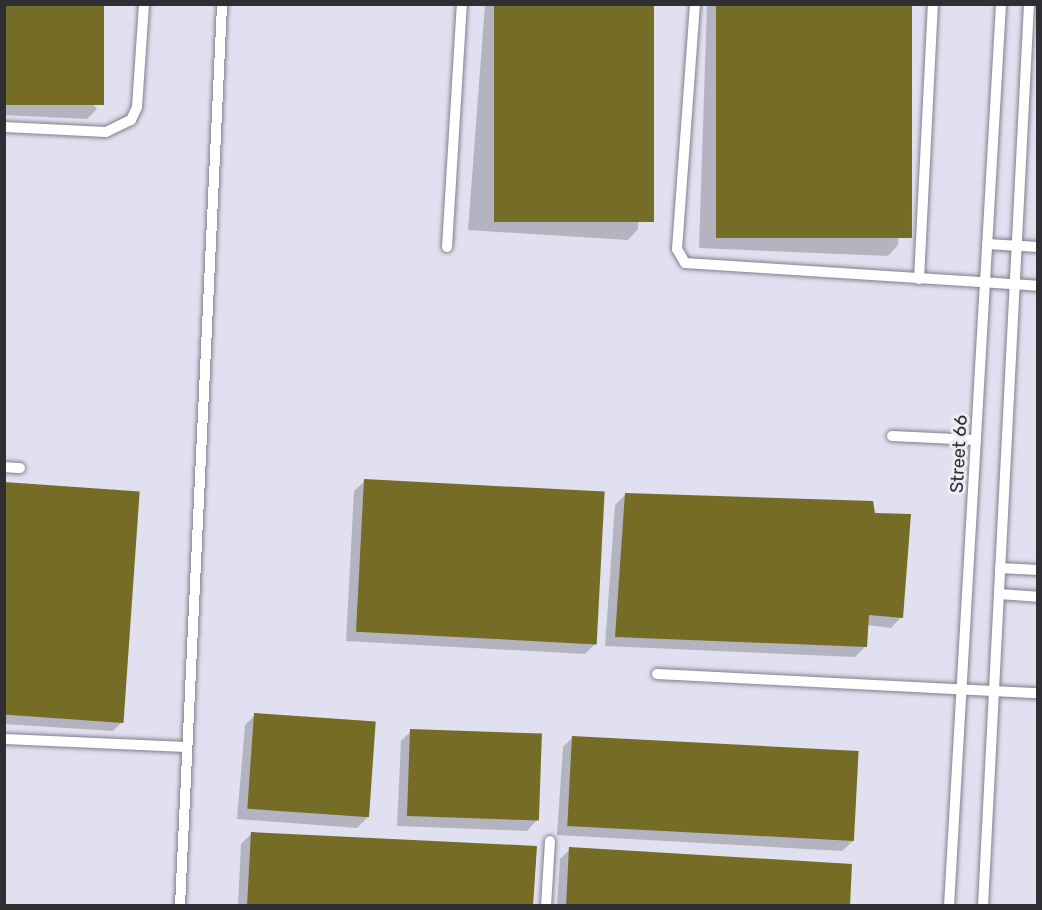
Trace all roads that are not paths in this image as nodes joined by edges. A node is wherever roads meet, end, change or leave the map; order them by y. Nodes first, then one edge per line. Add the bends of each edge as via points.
1 (144, 4) edge
2 (222, 4) edge
3 (462, 4) edge
4 (695, 4) edge
5 (933, 4) edge
6 (1001, 4) edge
7 (1029, 4) edge
8 (4, 127) edge
9 (987, 244) junction
10 (1017, 246) junction
11 (447, 247) dead end
12 (1038, 247) edge
13 (919, 279) junction
14 (985, 283) junction
15 (1015, 285) junction
16 (1038, 286) edge
17 (892, 436) dead end
18 (976, 440) junction
19 (4, 467) edge
20 (20, 468) dead end
21 (1000, 567) junction
22 (1038, 570) edge
23 (999, 594) junction
24 (1038, 597) edge
25 (657, 674) dead end
26 (962, 689) junction
27 (994, 690) junction
28 (1038, 693) edge
29 (4, 739) edge
30 (187, 747) junction
31 (550, 841) dead end
32 (180, 906) edge
33 (546, 906) edge
34 (949, 906) edge
35 (983, 906) edge

1 - 8 lane via 137,107 131,120 106,132
2 - 30 lane
3 - 11 lane
4 - 13 lane via 677,249 681,259 693,267
5 - 13 lane
6 - 9 lane, Street 66
7 - 10 lane
9 - 10 lane
9 - 14 lane, Street 66
10 - 12 lane
10 - 15 lane
13 - 14 lane
14 - 15 lane
14 - 18 lane, Street 66
15 - 16 lane
15 - 21 lane
17 - 18 lane
18 - 26 lane, Street 66
19 - 20 lane
21 - 22 lane
21 - 23 lane
23 - 24 lane
23 - 27 lane
25 - 26 lane
26 - 27 lane
26 - 34 lane, Street 66
27 - 28 lane
27 - 35 lane
29 - 30 lane
30 - 32 lane
31 - 33 lane

